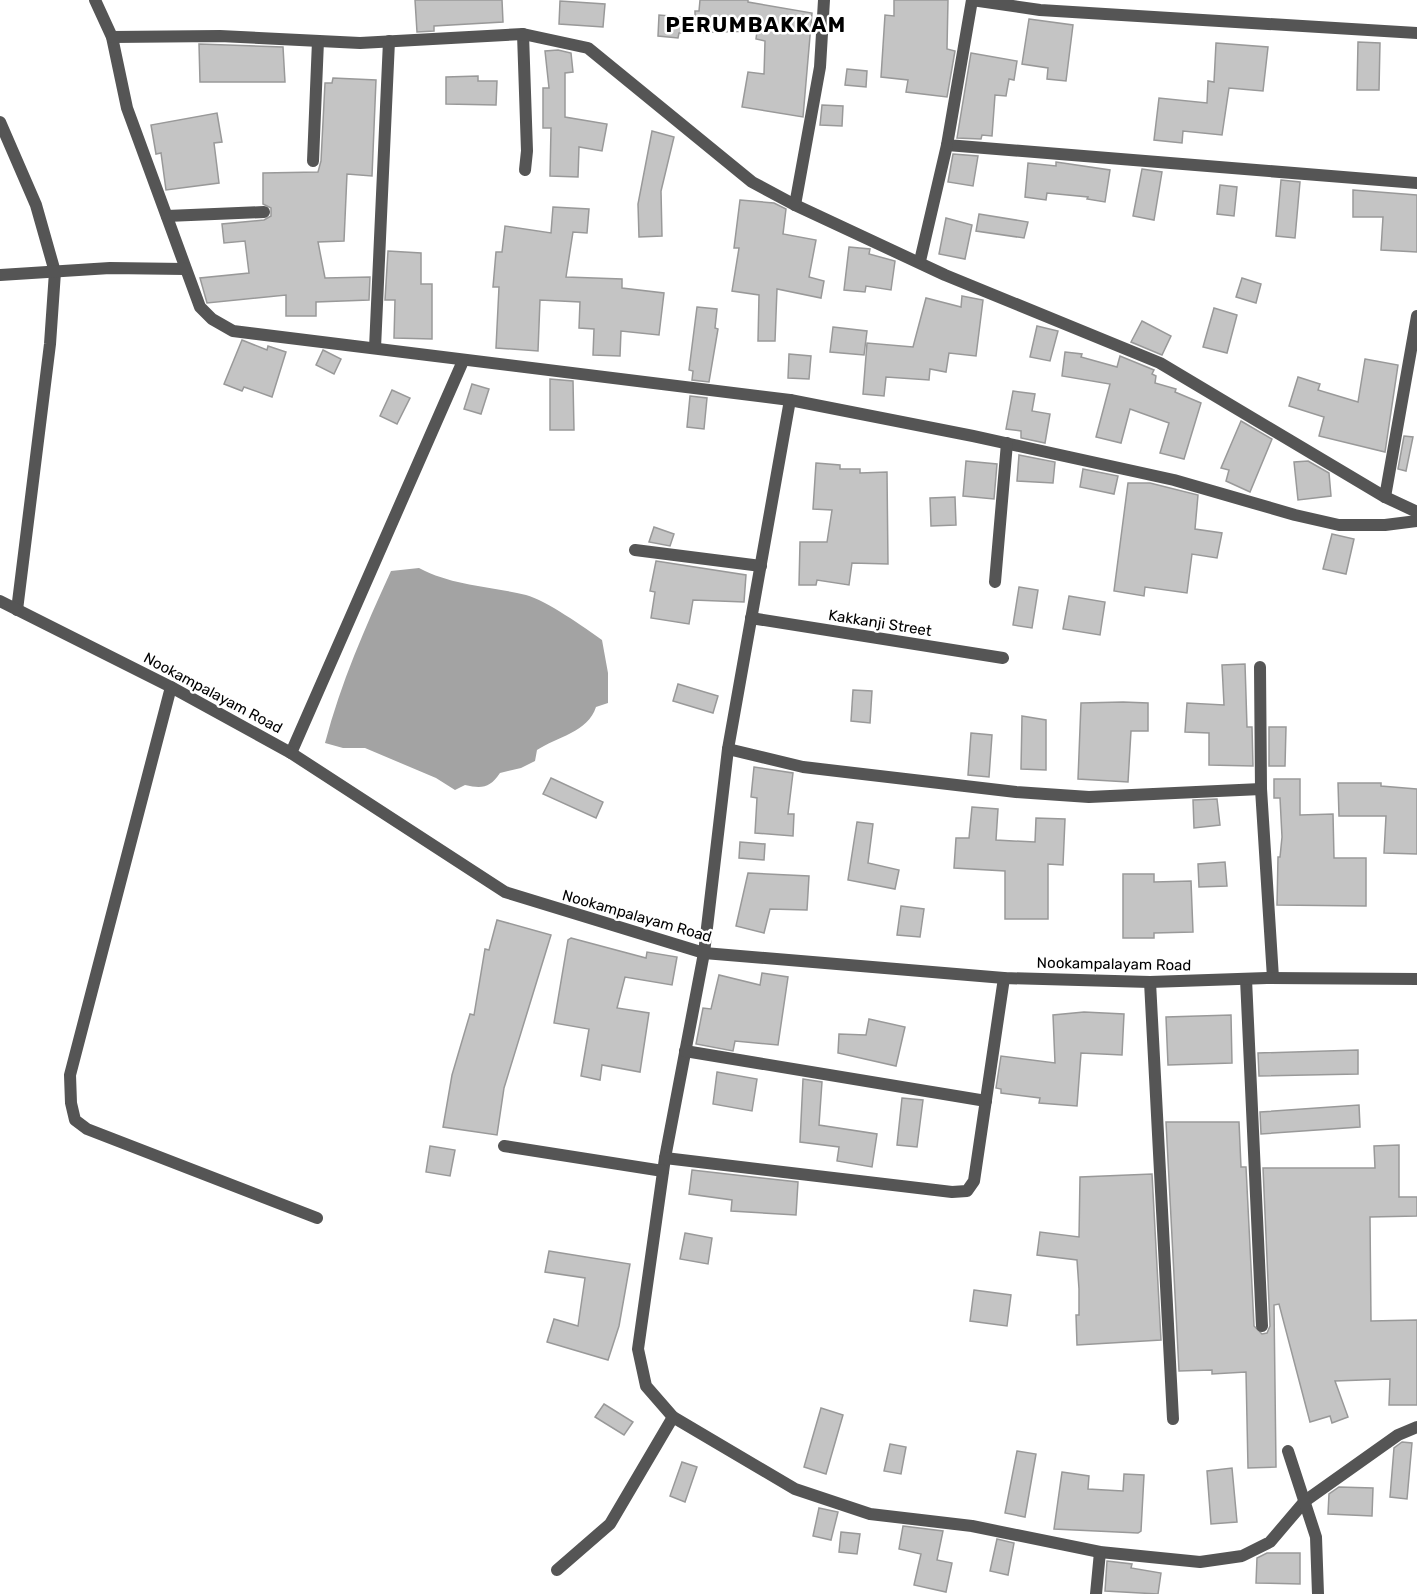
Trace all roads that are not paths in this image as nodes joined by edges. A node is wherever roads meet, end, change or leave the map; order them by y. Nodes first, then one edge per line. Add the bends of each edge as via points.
1 (95, 0) edge
2 (824, 0) edge
3 (972, 0) edge
4 (1040, 5) edge
5 (1417, 33) edge
6 (524, 34) junction
7 (112, 37) junction
8 (318, 41) junction
9 (389, 41) junction
10 (1, 127) edge
11 (948, 145) junction
12 (314, 161) dead end
13 (525, 170) dead end
14 (1417, 183) edge
15 (795, 205) junction
16 (264, 212) dead end
17 (167, 216) junction
18 (920, 261) junction
19 (185, 269) junction
20 (55, 272) junction
21 (0, 276) edge
22 (1417, 316) edge
23 (375, 348) junction
24 (463, 362) junction
25 (790, 400) junction
26 (1006, 443) junction
27 (1384, 497) junction
28 (1417, 512) edge
29 (1417, 521) edge
30 (635, 550) dead end
31 (761, 566) junction
32 (995, 582) dead end
33 (0, 601) edge
34 (17, 610) junction
35 (751, 618) junction
36 (1003, 658) dead end
37 (1260, 667) dead end
38 (171, 687) junction
39 (728, 749) junction
40 (291, 753) junction
41 (1261, 789) junction
42 (704, 953) junction
43 (1004, 978) junction
44 (1273, 978) junction
45 (1246, 979) junction
46 (1417, 980) edge
47 (1150, 982) junction
48 (685, 1051) junction
49 (986, 1101) junction
50 (504, 1146) dead end
51 (665, 1158) junction
52 (663, 1171) junction
53 (317, 1218) dead end
54 (1262, 1326) dead end
55 (673, 1417) junction
56 (1173, 1419) dead end
57 (1417, 1426) edge
58 (1288, 1451) dead end
59 (1305, 1501) junction
60 (1100, 1552) junction
61 (557, 1570) dead end
62 (1096, 1594) edge
63 (1318, 1594) edge

1 - 7 street
2 - 15 street via 820,67
3 - 4 street
3 - 11 street
4 - 5 street
6 - 9 street
6 - 13 street via 528,151
6 - 15 street via 588,48 752,182
7 - 8 street via 220,36
7 - 17 street via 127,108
8 - 9 street
8 - 12 street
9 - 23 street
10 - 20 street via 36,205
11 - 14 street
11 - 18 street
15 - 18 street
16 - 17 street
17 - 19 street
18 - 27 street via 945,275 1160,363
19 - 20 street
19 - 23 street via 200,307 212,320 233,331
20 - 21 street
20 - 34 street via 50,344
22 - 27 street
23 - 24 street
24 - 25 street via 515,364
24 - 40 street
25 - 26 street
25 - 31 street
26 - 29 street via 1174,480 1339,525
26 - 32 street
27 - 28 street
30 - 31 street
31 - 35 street
33 - 34 street, Nookampalayam Road
34 - 38 street, Nookampalayam Road
35 - 36 street, Kakkanji Street
35 - 39 street
37 - 41 street
38 - 40 street, Nookampalayam Road
38 - 53 street via 70,1075 75,1120 87,1129
39 - 41 street via 803,767 1017,792 1089,797
39 - 42 street
40 - 42 street, Nookampalayam Road via 505,892
41 - 44 street
42 - 43 street, Nookampalayam Road
42 - 48 street
43 - 47 street, Nookampalayam Road
43 - 49 street
44 - 45 street, Nookampalayam Road
44 - 46 street, Nookampalayam Road
45 - 47 street, Nookampalayam Road
45 - 54 street
47 - 56 street
48 - 49 street
48 - 51 street
49 - 51 street via 974,1182 967,1191
50 - 52 street
51 - 52 street
52 - 55 street via 639,1348 646,1386
55 - 60 street via 795,1489 870,1514 972,1526
55 - 61 street via 609,1524
57 - 59 street via 1398,1435
58 - 59 street
59 - 60 street via 1270,1542 1242,1556 1200,1562
59 - 63 street via 1316,1537
60 - 62 street

